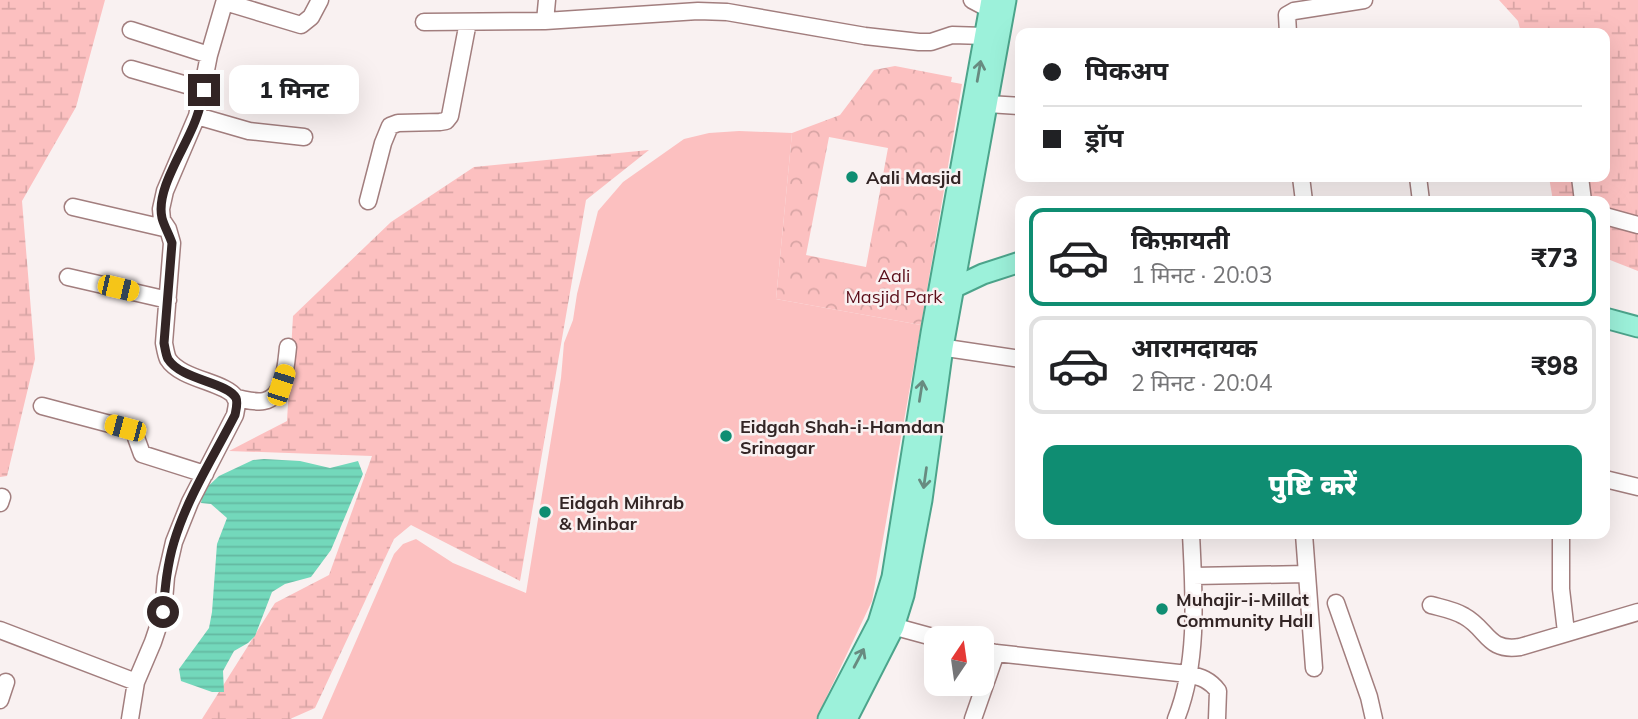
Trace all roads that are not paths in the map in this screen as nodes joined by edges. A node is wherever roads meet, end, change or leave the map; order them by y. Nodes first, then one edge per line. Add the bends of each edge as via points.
1 (547, 0) edge
2 (626, 0) edge
3 (1364, 0) edge
4 (225, 1) edge
5 (320, 1) edge
6 (990, 2) edge
7 (626, 17) junction
8 (545, 21) junction
9 (424, 22) dead end
10 (468, 22) junction
11 (1288, 28) edge
12 (131, 30) dead end
13 (985, 36) junction
14 (208, 55) junction
15 (131, 69) dead end
16 (204, 90) junction
17 (988, 104) junction
18 (1015, 106) edge
19 (197, 116) junction
20 (304, 137) dead end
21 (966, 183) junction
22 (368, 201) dead end
23 (73, 207) dead end
24 (1610, 217) edge
25 (1638, 225) edge
26 (168, 229) junction
27 (1015, 264) edge
28 (68, 277) dead end
29 (946, 292) junction
30 (168, 300) junction
31 (1610, 308) edge
32 (1638, 314) edge
33 (1610, 319) edge
34 (1638, 327) edge
35 (288, 347) dead end
36 (936, 347) junction
37 (1015, 358) edge
38 (236, 398) junction
39 (41, 405) dead end
40 (205, 474) junction
41 (1610, 480) edge
42 (1638, 487) edge
43 (1191, 539) edge
44 (1304, 539) edge
45 (1561, 539) edge
46 (1307, 574) junction
47 (1193, 576) junction
48 (1336, 603) dead end
49 (1432, 605) dead end
50 (1637, 615) edge
51 (886, 625) junction
52 (0, 630) edge
53 (1566, 632) junction
54 (924, 635) edge
55 (994, 652) edge
56 (1314, 668) dead end
57 (1188, 674) junction
58 (6, 682) dead end
59 (136, 682) junction
60 (978, 696) edge
61 (0, 699) edge
62 (130, 719) edge
63 (828, 719) edge
64 (846, 719) edge
65 (973, 719) edge
66 (1177, 719) edge
67 (1217, 719) edge
68 (1374, 719) edge

1 - 8 street
2 - 7 street
3 - 11 street via 1294,11 1287,15
4 - 5 street via 301,25
4 - 14 street
6 - 13 main road
6 - 17 main road
7 - 8 street
7 - 13 street via 727,12 919,42 952,35
8 - 10 street
9 - 10 street
10 - 22 street via 450,116 446,121 390,127
12 - 14 street
21 -> 13 main road
14 - 16 street
15 - 16 street
16 - 19 street
17 - 18 street
17 - 21 main road
19 - 20 street via 249,131
19 - 26 street via 164,191 162,220
21 - 29 main road
23 - 26 street
24 - 25 street
26 - 30 street via 172,259
27 - 29 main road
28 - 30 street
29 - 36 main road
30 - 38 street via 164,343 168,358 180,371
31 - 32 main road
33 - 34 main road
35 - 38 street via 275,395 260,402
36 - 37 street
36 - 51 main road via 915,538 902,602
38 - 40 street via 235,415
39 - 40 street via 125,428 134,432 142,454
40 - 59 street via 174,542 163,612
41 - 42 street
43 - 47 street
44 - 46 street
45 - 53 street
46 - 47 street
46 - 56 street
47 - 57 street
48 - 68 street
49 - 53 street via 1466,617 1505,649
50 - 53 street
51 - 54 street
63 -> 51 main road
51 - 64 main road
52 - 59 street
55 - 57 street
57 - 66 street
57 - 67 street via 1212,682 1218,691
58 - 61 street
59 - 62 street
60 - 65 street

